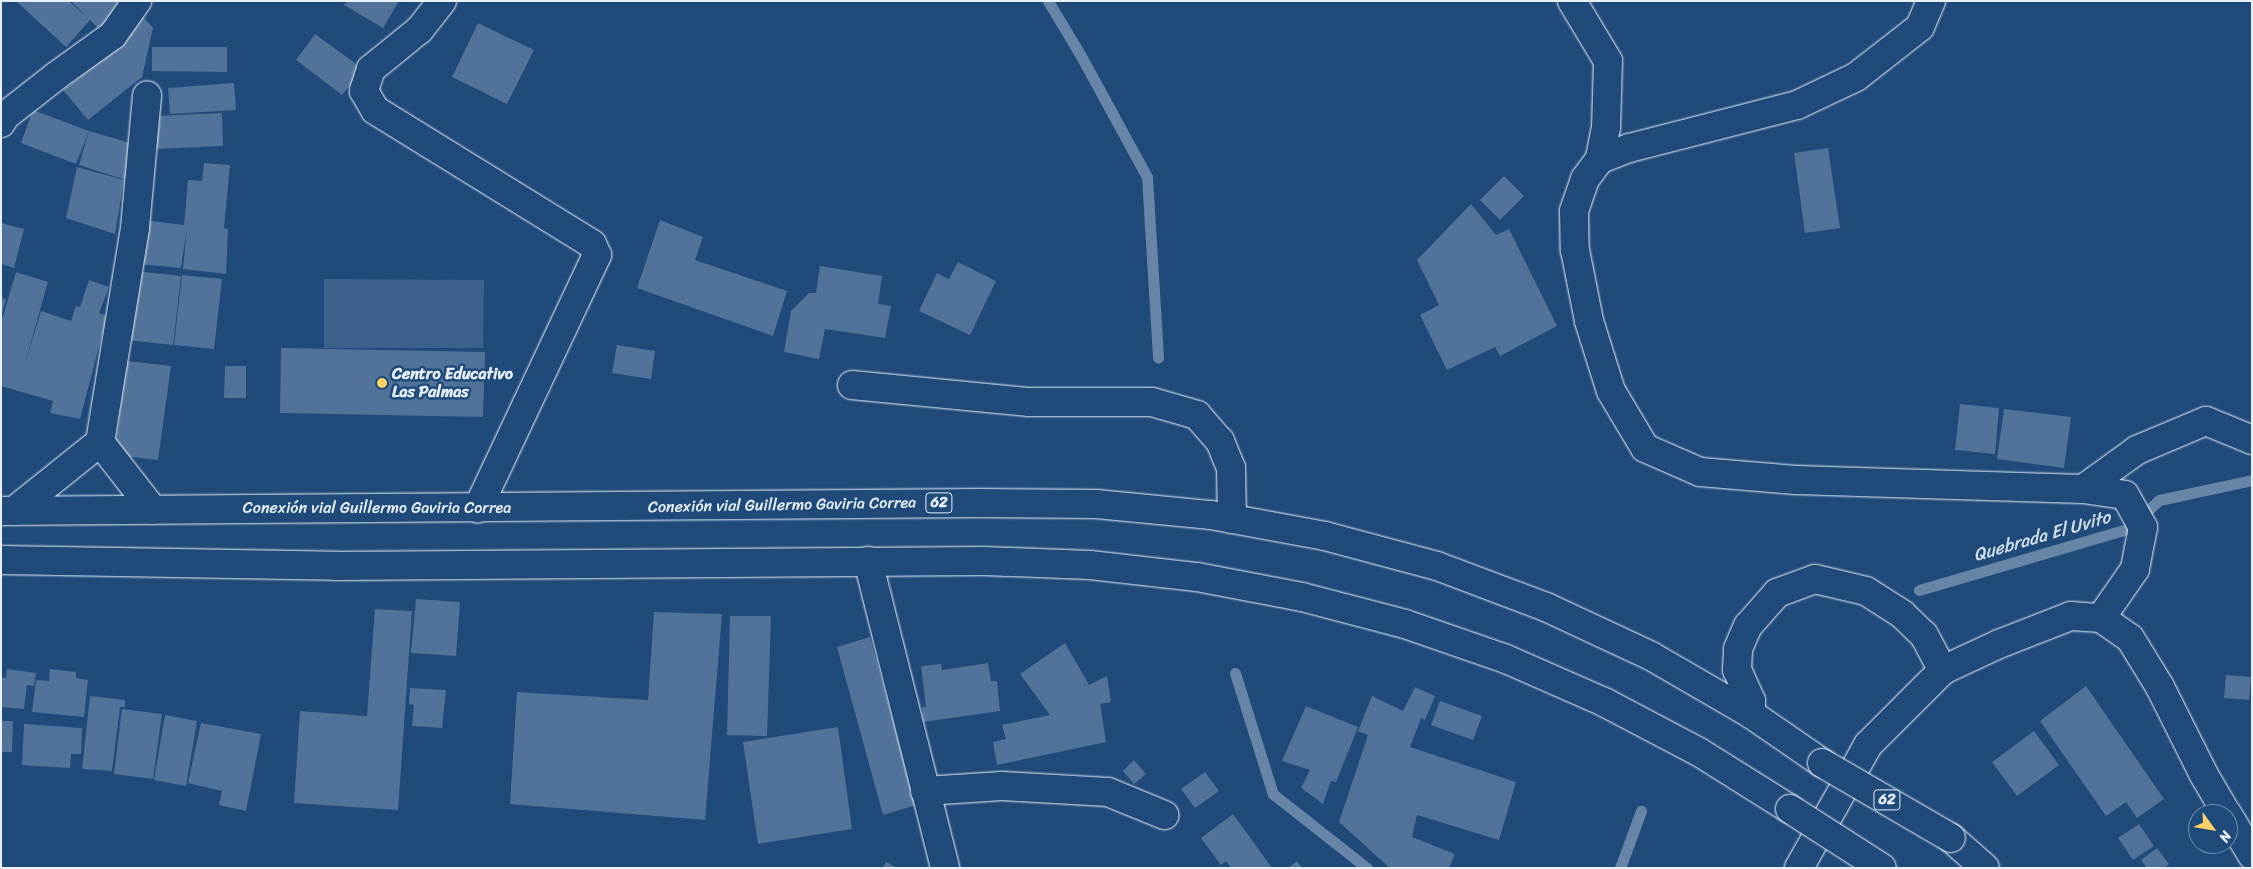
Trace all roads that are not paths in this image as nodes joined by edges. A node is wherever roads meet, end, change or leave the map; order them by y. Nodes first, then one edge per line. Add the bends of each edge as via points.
1 (137, 1) edge
2 (442, 1) edge
3 (1572, 1) edge
4 (1931, 1) edge
5 (147, 96) dead end
6 (1, 123) edge
7 (1600, 159) junction
8 (852, 385) dead end
9 (2252, 440) edge
10 (100, 442) junction
11 (2083, 489) junction
12 (478, 508) junction
13 (153, 510) junction
14 (8, 511) edge
15 (1232, 518) junction
16 (1, 560) edge
17 (868, 561) junction
18 (2101, 618) junction
19 (1943, 670) junction
20 (1751, 714) junction
21 (925, 791) junction
22 (2221, 804) edge
23 (1164, 815) dead end
24 (2238, 832) edge
25 (2252, 855) edge
26 (944, 868) edge
27 (1799, 868) edge
28 (1882, 868) edge
29 (1985, 868) edge

1 - 6 main road via 113,35 5,116
2 - 12 main road via 419,30 371,69 364,90 375,110 592,244 598,255
3 - 7 main road via 1608,61 1606,128
4 - 7 main road via 1920,27 1856,77 1797,105 1629,148
5 - 10 main road via 135,228
7 - 11 main road via 1585,179 1574,211 1575,250 1589,321 1611,391 1645,448 1700,472 1796,480
8 - 15 main road via 1029,402 1152,402 1197,415 1220,441 1231,468
9 - 11 main road via 2206,421 2137,450
10 - 13 main road
10 - 14 main road
11 - 18 main road via 2125,494 2139,520 2136,569
12 - 13 main road, Conexión vial Guillermo Gaviria Correa / 62
12 - 15 main road, Conexión vial Guillermo Gaviria Correa / 62 via 1096,504
13 - 14 main road, Conexión vial Guillermo Gaviria Correa / 62
15 - 20 main road, Conexión vial Guillermo Gaviria Correa / 62 via 1325,536 1437,566 1546,607 1651,656
16 - 17 main road via 336,566
17 - 21 main road
17 - 28 main road, bridge via 1100,566 1197,577 1302,597 1386,619 1506,660 1604,702 1699,752
18 - 19 main road via 2071,616
18 - 22 main road via 2130,638 2160,687
19 - 20 main road via 1924,635 1902,614 1866,591 1815,579 1777,593 1748,626 1738,649 1737,670 1752,701
19 - 27 main road via 1868,745
20 - 29 main road, Conexión vial Guillermo Gaviria Correa / 62, bridge via 1822,762 1951,838
21 - 23 main road via 1002,786 1108,792
21 - 26 main road
24 - 25 main road

